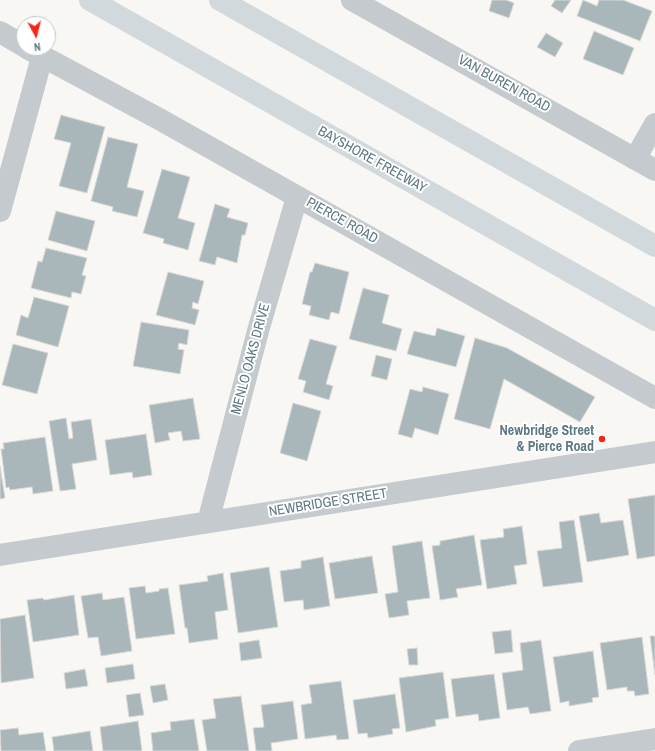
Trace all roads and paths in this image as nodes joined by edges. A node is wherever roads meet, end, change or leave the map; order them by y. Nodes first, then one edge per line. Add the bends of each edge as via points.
1 (90, 0) edge
2 (220, 0) edge
3 (352, 0) edge
4 (383, 8) edge
5 (0, 32) edge
6 (16, 41) edge
7 (30, 56) edge
8 (42, 56) edge
9 (655, 124) edge
10 (635, 159) junction
11 (655, 170) edge
12 (297, 197) junction
13 (0, 211) edge
14 (655, 246) edge
15 (655, 320) edge
16 (655, 398) edge
17 (655, 452) edge
18 (208, 522) junction
19 (0, 555) edge
20 (655, 739) edge
21 (579, 751) edge

1 - 15 highway, BAYSHORE FREEWAY
2 - 14 highway
3 - 4 street, VAN BUREN ROAD
4 - 10 street, VAN BUREN ROAD
5 - 6 street, PIERCE ROAD
7 - 13 street
8 - 12 street, PIERCE ROAD
9 - 10 street
10 - 11 street, VAN BUREN ROAD
12 - 16 street, PIERCE ROAD
12 - 18 street, MENLO OAKS DRIVE via 258,331
17 - 18 street, NEWBRIDGE STREET
18 - 19 street, NEWBRIDGE STREET
20 - 21 street

